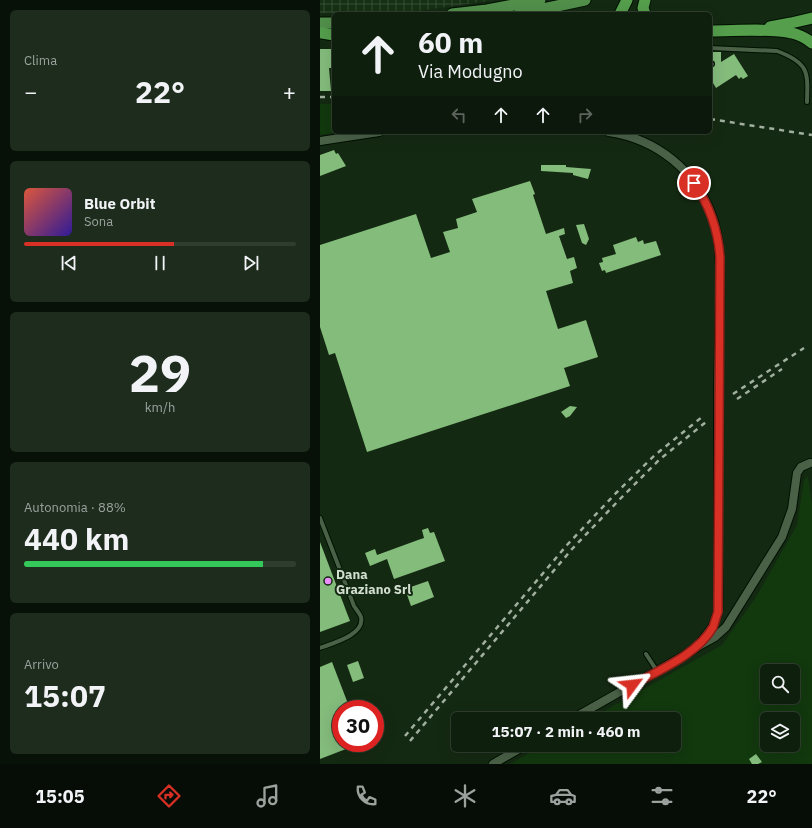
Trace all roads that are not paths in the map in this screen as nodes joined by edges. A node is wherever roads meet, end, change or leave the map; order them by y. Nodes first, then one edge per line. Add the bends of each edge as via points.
1 (540, 0) edge
2 (585, 0) edge
3 (627, 0) edge
4 (645, 0) edge
5 (469, 12) edge
6 (528, 12) edge
7 (621, 12) edge
8 (644, 12) edge
9 (320, 17) edge
10 (332, 17) edge
11 (812, 18) edge
12 (332, 24) edge
13 (321, 30) edge
14 (712, 31) edge
15 (743, 31) junction
16 (332, 33) edge
17 (812, 43) edge
18 (712, 48) edge
19 (807, 102) dead end
20 (366, 134) edge
21 (618, 134) edge
22 (320, 141) edge
23 (810, 463) dead end
24 (320, 518) edge
25 (697, 647) junction
26 (320, 648) edge
27 (646, 654) dead end
28 (657, 671) junction
29 (584, 712) edge
30 (514, 752) edge
31 (493, 764) edge

1 - 5 main road
2 - 6 main road
3 - 7 highway
4 - 8 highway
9 - 10 main road
11 - 15 highway
12 - 13 main road
13 - 16 highway
14 - 15 highway
15 - 17 highway via 793,33
18 - 19 lane via 777,51 785,54 805,69 808,77
20 - 22 street
21 - 25 street via 650,144 681,167 708,205 719,242 718,612 713,626
23 - 25 street via 801,467 797,473 792,509 782,537 726,627 715,638
24 - 26 lane via 354,606 361,617 361,626 356,632
25 - 28 street
27 - 28 lane
28 - 29 street
30 - 31 street

